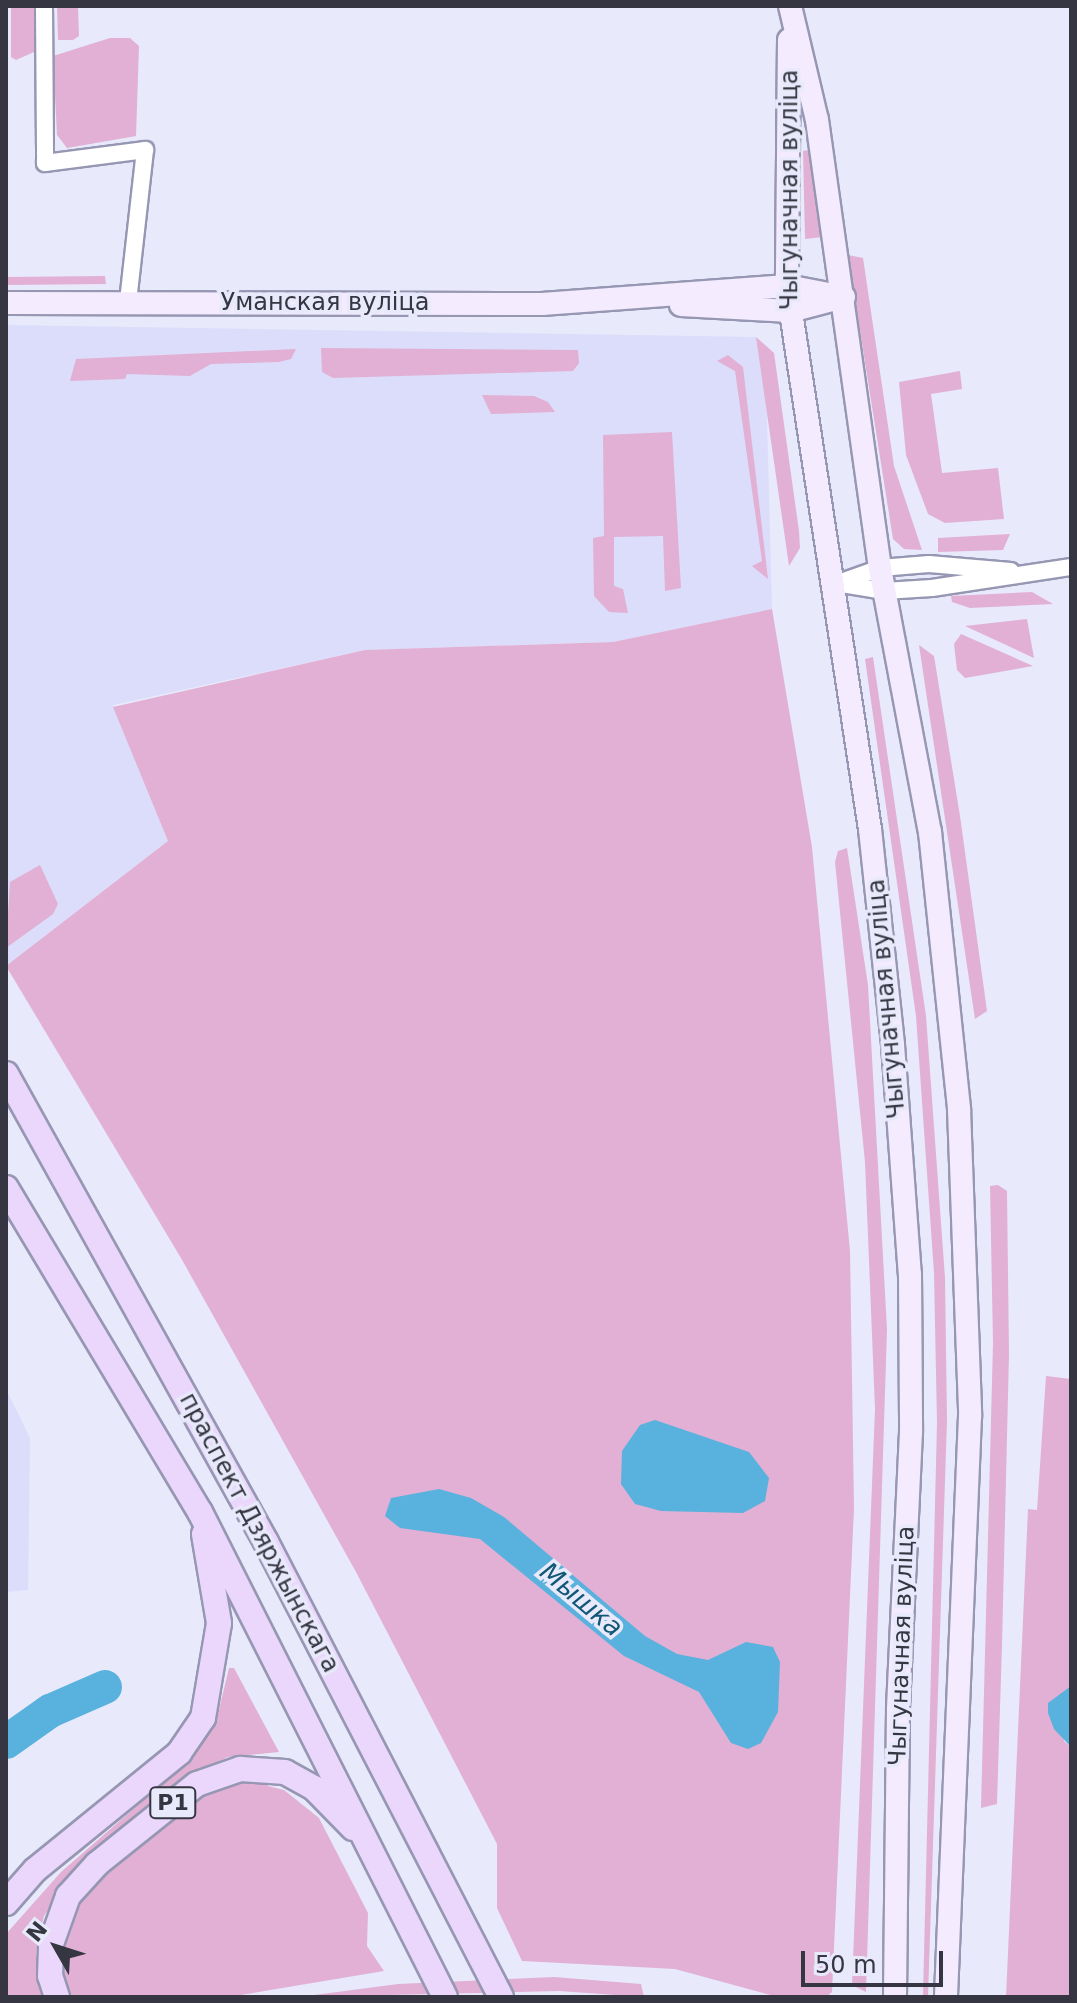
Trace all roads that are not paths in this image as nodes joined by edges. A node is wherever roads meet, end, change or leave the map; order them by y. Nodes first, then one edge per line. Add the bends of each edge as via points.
1 (44, 6) edge
2 (790, 6) edge
3 (787, 286) junction
4 (844, 297) junction
5 (128, 301) junction
6 (644, 301) junction
7 (6, 303) edge
8 (790, 311) junction
9 (1071, 567) edge
10 (880, 568) junction
11 (1022, 572) junction
12 (836, 583) junction
13 (884, 591) junction
14 (6, 1074) edge
15 (6, 1188) edge
16 (200, 1512) junction
17 (377, 1854) junction
18 (6, 1903) edge
19 (895, 1954) junction
20 (57, 1997) edge
21 (445, 1997) edge
22 (501, 1997) edge
23 (882, 1997) edge
24 (895, 1997) edge
25 (946, 1997) edge

1 - 5 street via 45,163 145,150
2 - 3 main road, Чыгуначная вуліца
2 - 4 main road, Чыгуначная вуліца via 817,120
3 - 4 main road, Уманская вуліца
3 - 6 main road, Уманская вуліца
3 - 8 main road, Чыгуначная вуліца
4 - 8 main road, Уманская вуліца
4 - 10 main road, Чыгуначная вуліца
5 - 6 main road, Уманская вуліца
5 - 7 main road, Уманская вуліца
6 - 8 main road, Уманская вуліца
8 - 12 main road, Чыгуначная вуліца
9 - 11 street
10 - 11 street via 960,563
10 - 12 street
10 - 13 main road, Чыгуначная вуліца
11 - 13 street via 963,585
12 - 13 street
12 - 19 main road, Чыгуначная вуліца via 890,1014 910,1274 911,1432 898,1710
13 - 25 main road, Чыгуначная вуліца via 930,832 959,1109 970,1416
14 - 22 main road, праспект Дзяржынскага via 266,1542
15 - 16 main road, праспект Дзяржынскага
16 - 17 main road, праспект Дзяржынскага
16 - 18 main road via 219,1623 203,1718 179,1753 35,1870
17 - 20 main road, Р1 via 329,1800 285,1772 240,1769 197,1784 97,1864 68,1896 51,1944 50,1976
17 - 21 main road, праспект Дзяржынскага / Р1
19 - 23 main road
19 - 24 main road, Чыгуначная вуліца

